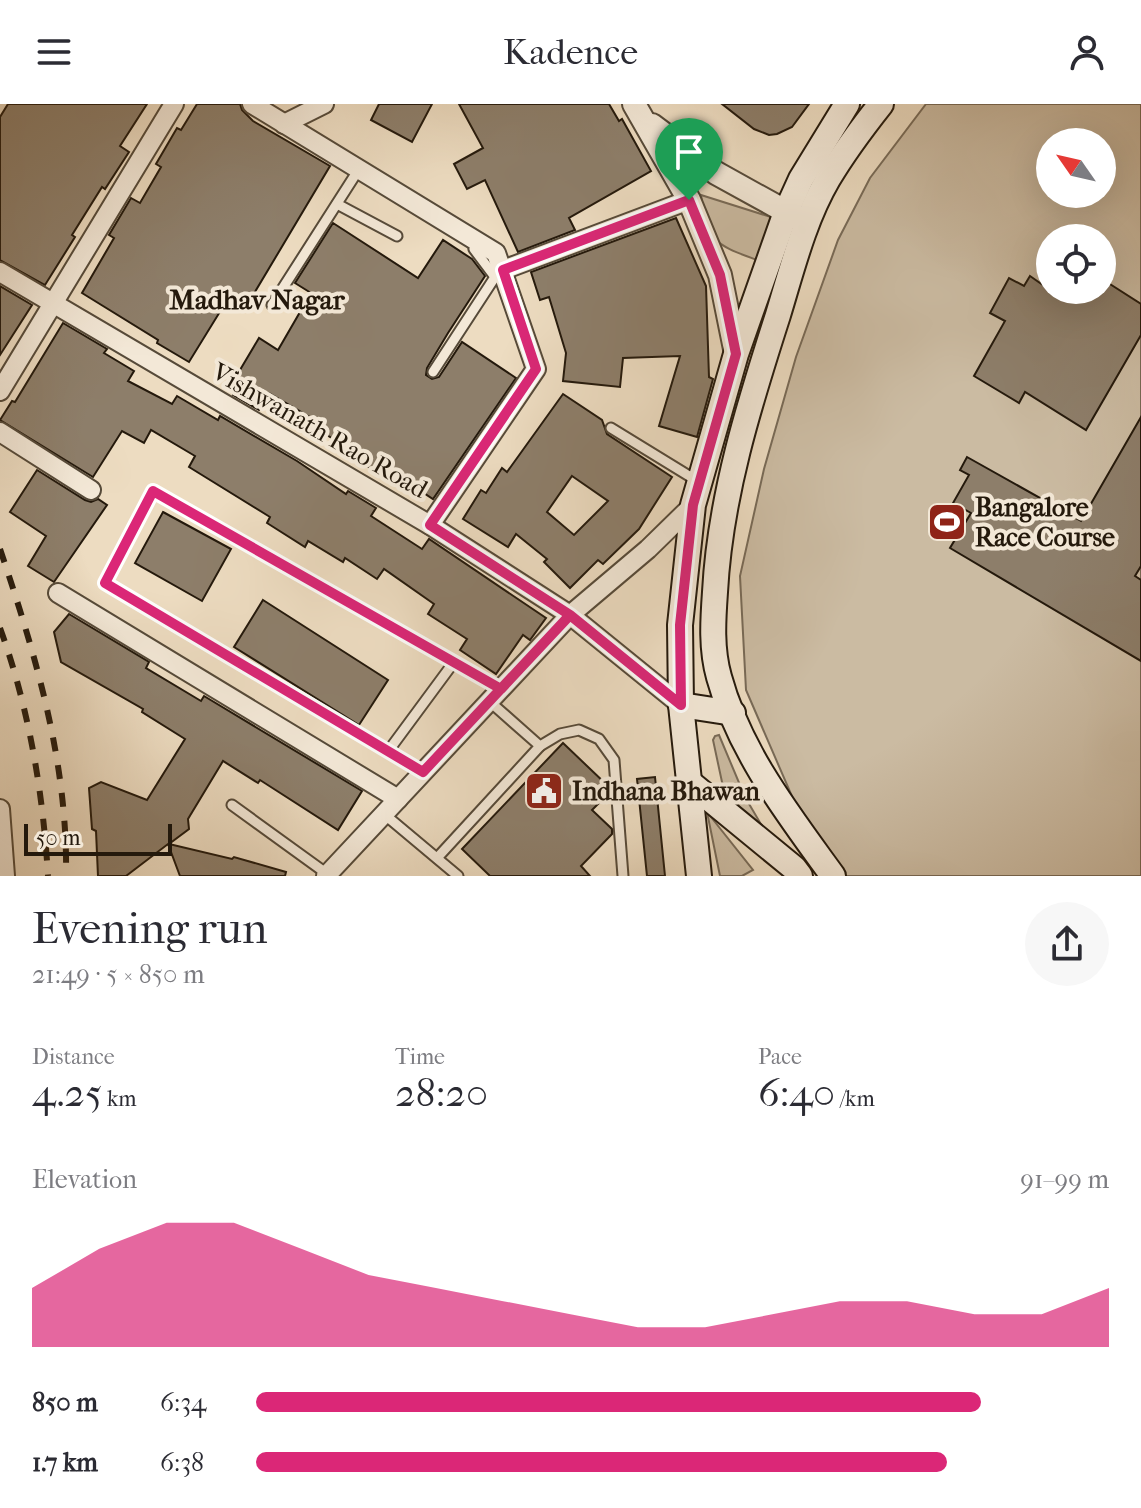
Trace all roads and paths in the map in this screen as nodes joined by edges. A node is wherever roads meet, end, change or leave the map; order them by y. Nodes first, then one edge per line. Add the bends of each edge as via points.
1 (174, 104) edge
2 (252, 104) edge
3 (324, 104) edge
4 (881, 104) edge
5 (838, 107) edge
6 (639, 112) edge
7 (284, 124) junction
8 (359, 169) junction
9 (689, 200) junction
10 (337, 204) junction
11 (786, 212) junction
12 (808, 224) junction
13 (397, 236) dead end
14 (479, 242) junction
15 (503, 270) junction
16 (0, 272) edge
17 (53, 304) junction
18 (272, 305) dead end
19 (736, 354) junction
20 (433, 372) dead end
21 (0, 391) edge
22 (611, 428) dead end
23 (0, 432) edge
24 (91, 490) dead end
25 (696, 494) junction
26 (430, 525) junction
27 (58, 593) dead end
28 (570, 615) junction
29 (454, 662) junction
30 (495, 695) junction
31 (681, 705) junction
32 (733, 713) junction
33 (540, 746) junction
34 (389, 750) junction
35 (423, 772) junction
36 (689, 782) junction
37 (398, 799) junction
38 (232, 805) dead end
39 (0, 809) edge
40 (384, 814) junction
41 (815, 852) junction
42 (437, 858) junction
43 (790, 873) edge
44 (328, 875) edge
45 (5, 876) edge
46 (458, 876) edge
47 (623, 876) edge
48 (699, 876) edge
49 (833, 876) edge

1 - 17 street
2 - 7 street
3 - 7 street
4 - 12 main road via 828,180
5 - 11 main road
6 - 9 street
6 - 11 street via 716,173
7 - 8 street
8 - 10 lane
8 - 14 street
9 - 15 street
9 - 19 street via 720,275
10 - 13 lane
10 - 18 lane
11 - 12 street
11 - 19 main road
12 - 32 main road via 726,497 712,632 719,676
14 - 15 street via 496,253
14 - 20 lane via 474,249 495,277
15 - 26 street via 536,369
16 - 17 street, Vishwanath Rao Road
17 - 21 street
17 - 26 street, Vishwanath Rao Road
19 - 25 main road
22 - 25 lane
23 - 24 street
25 - 28 street via 648,549
25 - 31 main road via 680,625
26 - 28 street, Vishwanath Rao Road
27 - 37 street
28 - 30 street
28 - 31 street, Vishwanath Rao Road
29 - 30 lane
29 - 34 lane
29 - 34 lane via 153,491 105,583
30 - 33 lane
30 - 35 street
31 - 32 main road
31 - 36 main road
32 - 41 main road via 759,771
33 - 42 lane
33 - 47 lane via 579,730 599,739 614,760
34 - 35 lane
35 - 37 street
36 - 43 main road
36 - 48 main road
37 - 40 street
38 - 44 lane
39 - 45 street
40 - 42 lane
40 - 44 street
41 - 43 main road
41 - 49 main road
42 - 46 lane

